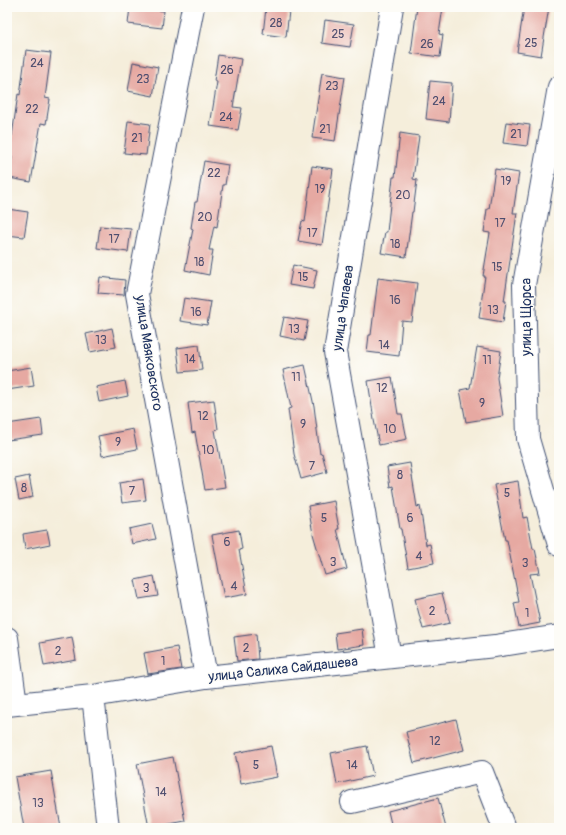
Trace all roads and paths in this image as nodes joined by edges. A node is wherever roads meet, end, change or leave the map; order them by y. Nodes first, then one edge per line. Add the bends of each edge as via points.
1 (194, 7) edge
2 (392, 7) edge
3 (559, 87) edge
4 (559, 545) edge
5 (559, 636) edge
6 (7, 638) edge
7 (390, 657) junction
8 (206, 677) junction
9 (93, 696) junction
10 (12, 704) edge
11 (352, 802) dead end
12 (108, 828) edge
13 (504, 828) edge

1 - 8 street, улица Маяковского via 137,294
2 - 7 street, улица Чапаева via 335,352
3 - 4 street, улица Щорса via 524,285 528,439
5 - 7 street, улица Салиха Сайдашева via 495,646
6 - 10 street
7 - 8 street, улица Салиха Сайдашева
8 - 9 street, улица Салиха Сайдашева
9 - 10 street, улица Салиха Сайдашева
9 - 12 street
11 - 13 street via 482,772

